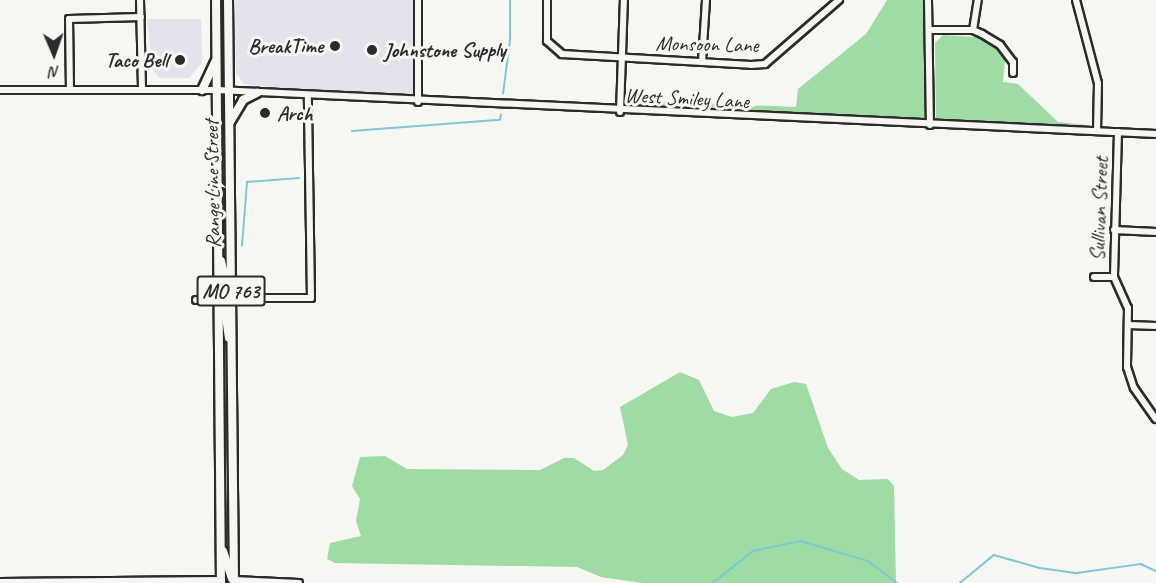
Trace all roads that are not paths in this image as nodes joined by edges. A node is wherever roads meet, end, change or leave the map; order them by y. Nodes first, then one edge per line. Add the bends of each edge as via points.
1 (140, 0) edge
2 (216, 0) edge
3 (228, 0) edge
4 (418, 0) edge
5 (547, 0) edge
6 (624, 0) edge
7 (705, 0) edge
8 (839, 0) edge
9 (928, 0) edge
10 (978, 0) edge
11 (1076, 0) edge
12 (141, 17) junction
13 (929, 30) junction
14 (973, 30) junction
15 (217, 58) junction
16 (623, 58) junction
17 (702, 62) junction
18 (1013, 73) dead end
19 (0, 90) edge
20 (70, 90) junction
21 (142, 90) junction
22 (202, 90) junction
23 (217, 90) junction
24 (229, 91) junction
25 (257, 93) junction
26 (308, 96) junction
27 (418, 102) junction
28 (620, 112) junction
29 (229, 123) junction
30 (930, 125) junction
31 (1097, 131) junction
32 (1118, 132) junction
33 (1156, 134) edge
34 (1114, 230) junction
35 (1156, 232) edge
36 (218, 254) junction
37 (1094, 277) dead end
38 (1114, 277) junction
39 (232, 298) junction
40 (196, 300) dead end
41 (218, 300) junction
42 (1128, 325) junction
43 (1156, 326) edge
44 (232, 351) junction
45 (1156, 419) edge
46 (220, 541) junction
47 (0, 582) edge
48 (222, 582) edge
49 (234, 582) edge
50 (299, 583) edge

1 - 12 street
2 - 15 main road, Range Line Street / MO 763
3 - 24 main road, Range Line Street / MO 763
4 - 27 street
5 - 16 street, Monsoon Lane via 545,31 552,48 562,54
6 - 16 street
7 - 17 street
8 - 17 street, Monsoon Lane via 765,64
9 - 13 street
10 - 14 street
11 - 31 street via 1098,82
12 - 20 street via 69,19
12 - 21 street
13 - 14 street
13 - 30 street
14 - 18 street via 999,45 1013,62
15 - 22 main road
15 - 23 main road, Range Line Street / MO 763
16 - 17 street, Monsoon Lane
16 - 28 street
19 - 20 street, West Smiley Lane
20 - 21 street, West Smiley Lane
21 - 22 street, West Smiley Lane
22 - 23 street, West Smiley Lane
23 - 24 street, West Smiley Lane
23 - 36 main road, Range Line Street / MO 763
24 - 25 street, West Smiley Lane
24 - 29 main road, Range Line Street / MO 763
25 - 26 street, West Smiley Lane
25 - 29 main road via 243,100
26 - 27 street, West Smiley Lane
26 - 39 street via 310,297
27 - 28 street, West Smiley Lane
28 - 30 street, West Smiley Lane
29 - 39 main road, Range Line Street / MO 763
30 - 31 street, West Smiley Lane
31 - 32 street, West Smiley Lane
32 - 33 street, West Smiley Lane
32 - 34 street, Sullivan Street
34 - 35 street
34 - 38 street, Sullivan Street
36 - 39 main road
36 - 41 main road, Range Line Street / MO 763
37 - 38 street
38 - 42 street, Sullivan Street via 1128,308
39 - 44 main road, Range Line Street / MO 763
40 - 41 street
41 - 44 main road via 225,310
41 - 46 main road, Range Line Street / MO 763
42 - 43 street
42 - 45 street, Sullivan Street via 1127,368 1134,388
44 - 49 main road, Range Line Street / MO 763
46 - 48 main road, Range Line Street / MO 763
46 - 49 main road
47 - 48 street
49 - 50 street

